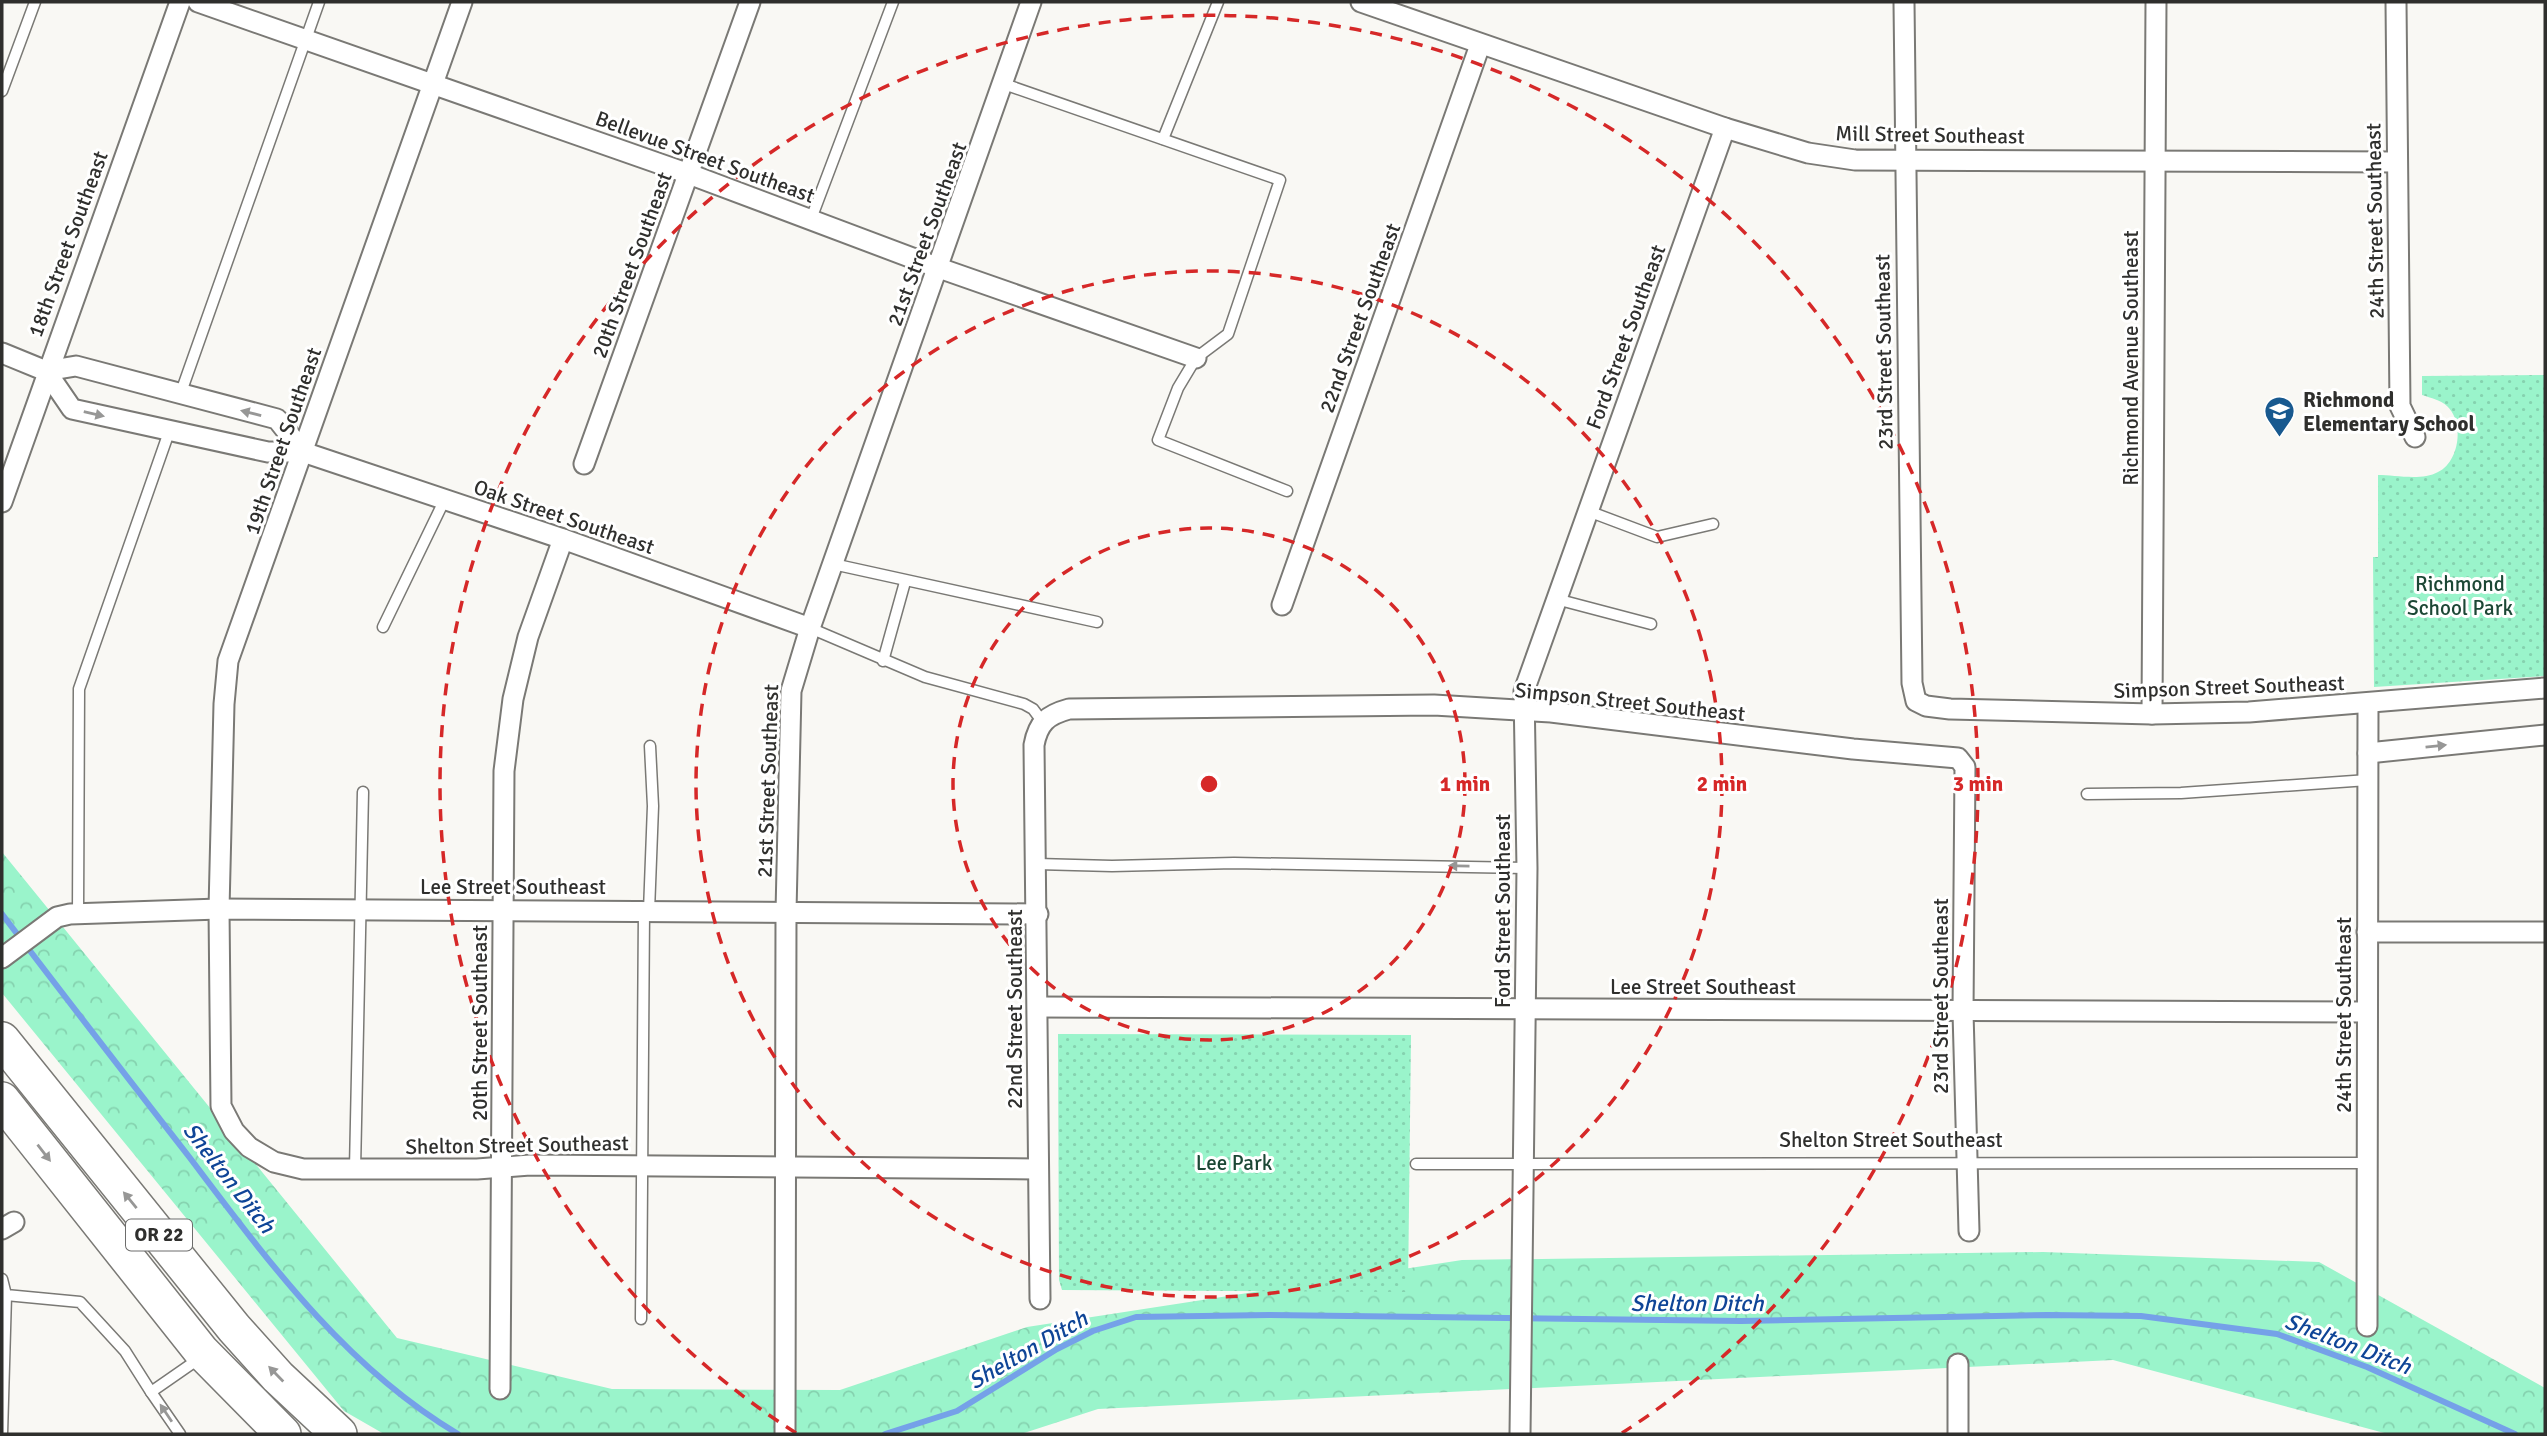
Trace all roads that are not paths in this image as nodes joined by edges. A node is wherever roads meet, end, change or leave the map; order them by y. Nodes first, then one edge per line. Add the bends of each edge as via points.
1 (35, 2) edge
2 (180, 2) edge
3 (198, 2) edge
4 (319, 2) edge
5 (462, 2) edge
6 (751, 2) edge
7 (893, 2) edge
8 (1031, 2) edge
9 (1219, 2) edge
10 (1361, 2) edge
11 (1903, 2) edge
12 (2155, 2) edge
13 (2396, 2) edge
14 (1406, 9) edge
15 (305, 40) junction
16 (1480, 46) junction
17 (1004, 84) junction
18 (432, 86) junction
19 (2, 91) edge
20 (1726, 128) junction
21 (1163, 139) junction
22 (1903, 159) junction
23 (2155, 160) junction
24 (2397, 162) junction
25 (689, 174) junction
26 (811, 219) junction
27 (939, 268) junction
28 (2, 353) edge
29 (1196, 358) junction
30 (46, 371) junction
31 (180, 395) junction
32 (169, 432) junction
33 (2415, 437) dead end
34 (303, 452) junction
35 (584, 464) dead end
36 (1287, 491) dead end
37 (444, 499) junction
38 (2, 502) edge
39 (1588, 510) junction
40 (1713, 524) dead end
41 (563, 539) junction
42 (833, 564) junction
43 (905, 582) junction
44 (1555, 599) junction
45 (1282, 605) dead end
46 (1097, 622) dead end
47 (1651, 624) dead end
48 (383, 627) dead end
49 (810, 628) junction
50 (883, 661) junction
51 (2545, 688) edge
52 (1916, 701) joint
53 (2368, 705) junction
54 (1525, 712) junction
55 (2152, 715) junction
56 (1042, 721) junction
57 (2545, 735) edge
58 (650, 746) dead end
59 (2368, 753) junction
60 (1963, 761) joint
61 (2368, 780) junction
62 (363, 792) dead end
63 (2087, 794) dead end
64 (1037, 864) junction
65 (1527, 868) junction
66 (219, 909) junction
67 (360, 910) junction
68 (503, 910) junction
69 (646, 911) junction
70 (786, 912) junction
71 (78, 914) junction
72 (1038, 914) junction
73 (2367, 932) junction
74 (2545, 932) edge
75 (2, 958) edge
76 (1039, 1007) junction
77 (1525, 1009) junction
78 (1962, 1012) junction
79 (2367, 1012) junction
80 (2, 1040) edge
81 (2, 1100) edge
82 (1523, 1163) junction
83 (2366, 1163) junction
84 (1416, 1164) dead end
85 (1968, 1164) junction
86 (502, 1165) junction
87 (644, 1166) junction
88 (785, 1168) junction
89 (355, 1169) junction
90 (1037, 1169) junction
91 (1969, 1231) dead end
92 (2, 1279) edge
93 (4, 1295) edge
94 (1040, 1299) dead end
95 (641, 1319) dead end
96 (2367, 1326) dead end
97 (204, 1355) junction
98 (1958, 1364) dead end
99 (500, 1389) dead end
100 (151, 1392) junction
101 (2, 1434) edge
102 (180, 1434) edge
103 (283, 1434) edge
104 (339, 1434) edge
105 (785, 1434) edge
106 (1520, 1434) edge
107 (1958, 1434) edge

1 - 19 lane
2 - 30 street, 18th Street Southeast
3 - 15 street, Bellevue Street Southeast
4 - 15 lane
5 - 18 street, 19th Street Southeast
6 - 25 street, 20th Street Southeast
7 - 26 lane
8 - 17 street, 21st Street Southeast
9 - 21 lane
10 - 14 street, Mill Street Southeast
11 - 22 street, 23rd Street Southeast
12 - 23 street, Richmond Avenue Southeast
13 - 24 street, 24th Street Southeast
14 - 16 street, Mill Street Southeast
15 - 18 street, Bellevue Street Southeast
15 - 31 lane
16 - 20 street, Mill Street Southeast
16 - 45 street, 22nd Street Southeast
17 - 21 lane
17 - 27 street, 21st Street Southeast
18 - 25 street, Bellevue Street Southeast
18 - 34 street, 19th Street Southeast
20 - 22 street, Mill Street Southeast via 1808,153 1855,160
20 - 39 street, Ford Street Southeast
21 - 29 lane via 1280,180 1228,334
22 - 23 street, Mill Street Southeast
22 - 52 street, 23rd Street Southeast via 1912,683
23 - 24 street, Mill Street Southeast
23 - 55 street, Richmond Avenue Southeast
24 - 33 street, 24th Street Southeast via 2400,406
25 - 26 street, Bellevue Street Southeast
25 - 35 street, 20th Street Southeast
26 - 27 street, Bellevue Street Southeast
27 - 29 street, Bellevue Street Southeast
27 - 42 street, 21st Street Southeast
28 - 30 street
29 - 36 lane via 1178,388 1158,440
30 - 31 street via 76,366
30 -> 32 street, Oak Street Southeast via 72,409
30 - 38 street, 18th Street Southeast
34 -> 31 street via 277,419
32 - 34 street, Oak Street Southeast via 268,452
32 - 71 lane via 79,689
34 - 37 street, Oak Street Southeast
34 - 66 street, 19th Street Southeast via 229,661
37 - 41 street, Oak Street Southeast
37 - 48 lane
39 - 40 lane via 1657,537
39 - 44 street, Ford Street Southeast
41 - 49 street, Oak Street Southeast
41 - 68 street, 20th Street Southeast via 528,637 513,699 503,771
42 - 43 lane
42 - 49 street, 21st Street Southeast
43 - 46 lane
43 - 50 lane
44 - 47 lane
44 - 54 street, Ford Street Southeast via 1528,673
49 - 50 lane
49 - 70 street, 21st Street Southeast via 791,691
50 - 56 lane via 1024,704
51 - 53 street, Simpson Street Southeast
52 - 55 street, Simpson Street Southeast via 1950,709
53 - 55 street, Simpson Street Southeast
53 - 59 street, 24th Street Southeast
54 - 56 street, Simpson Street Southeast via 1417,705 1069,709
54 - 60 street, Simpson Street Southeast
54 - 65 street, Ford Street Southeast
56 - 64 street, 22nd Street Southeast via 1034,745
59 -> 57 street
58 - 69 lane via 653,806
59 - 61 street, 24th Street Southeast
60 - 78 street, 23rd Street Southeast
61 - 63 lane via 2181,793
61 - 73 street, 24th Street Southeast
62 - 67 lane
65 -> 64 lane
64 - 72 street, 22nd Street Southeast
65 - 77 street, Ford Street Southeast
66 - 67 street, Lee Street Southeast
66 - 71 street, Lee Street Southeast
66 - 89 street, Shelton Street Southeast via 219,1082 221,1106 234,1131 274,1162 303,1169
67 - 68 street, Lee Street Southeast
67 - 89 lane
68 - 69 street, Lee Street Southeast
68 - 86 street, 20th Street Southeast
69 - 70 street, Lee Street Southeast
69 - 87 lane
70 - 72 street, Lee Street Southeast
70 - 88 street, 21st Street Southeast
71 - 75 street, Lee Street Southeast via 57,918
72 - 76 street, 22nd Street Southeast
73 - 74 street
73 - 79 street, 24th Street Southeast
76 - 77 street, Lee Street Southeast
76 - 90 street, 22nd Street Southeast
77 - 78 street, Lee Street Southeast
77 - 82 street, Ford Street Southeast
78 - 79 street, Lee Street Southeast
78 - 85 street, 23rd Street Southeast
79 - 83 street, 24th Street Southeast
104 -> 80 highway, OR 22 via 234,1328
81 -> 97 highway, OR 22
82 - 84 lane, Shelton Street Southeast
82 - 85 lane, Shelton Street Southeast
82 - 106 street, Ford Street Southeast
83 - 85 lane, Shelton Street Southeast
83 - 96 street, 24th Street Southeast
85 - 91 street, 23rd Street Southeast
86 - 87 street, Shelton Street Southeast
86 - 89 street, Shelton Street Southeast
86 - 99 street, 20th Street Southeast
87 - 88 street, Shelton Street Southeast
87 - 95 lane
88 - 90 street, Shelton Street Southeast
88 - 105 street, 21st Street Southeast
90 - 94 street, 22nd Street Southeast
92 - 93 lane
93 - 100 lane via 80,1302 125,1351
93 - 101 lane
97 - 100 lane
97 - 103 highway, OR 22
98 - 107 street
102 -> 100 lane

